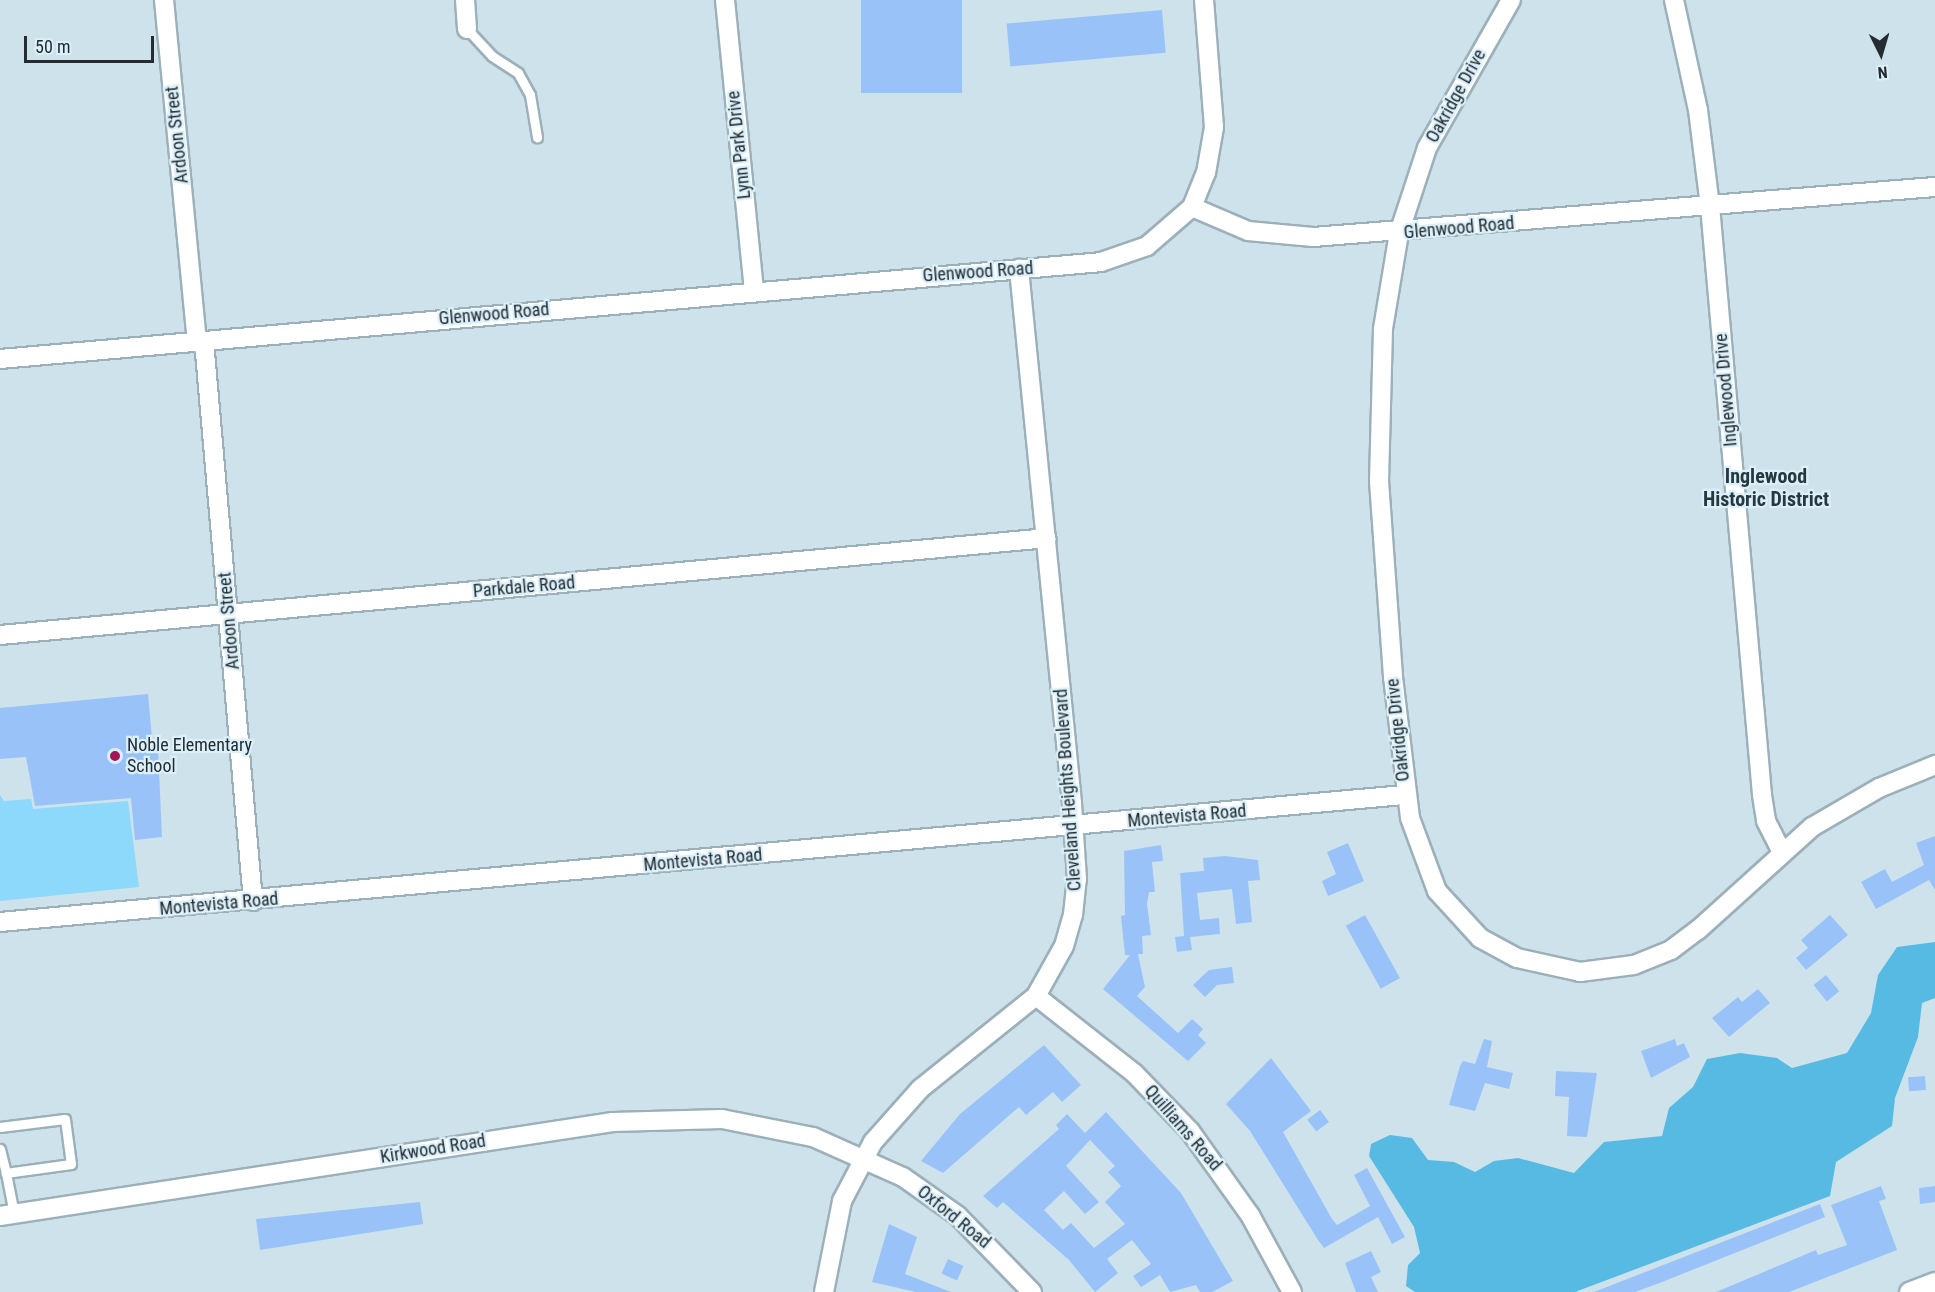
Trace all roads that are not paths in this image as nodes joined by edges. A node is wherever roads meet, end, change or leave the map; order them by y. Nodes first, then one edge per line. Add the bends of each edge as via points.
1 (164, 0) edge
2 (465, 0) edge
3 (725, 0) edge
4 (1204, 0) edge
5 (1511, 0) edge
6 (1674, 0) edge
7 (467, 29) joint
8 (537, 137) dead end
9 (1935, 187) edge
10 (1710, 206) junction
11 (1192, 207) junction
12 (1400, 233) junction
13 (1019, 269) junction
14 (754, 290) junction
15 (201, 341) junction
16 (0, 359) edge
17 (1047, 538) junction
18 (228, 615) junction
19 (0, 634) edge
20 (1935, 765) edge
21 (1405, 795) junction
22 (1074, 826) junction
23 (1781, 850) junction
24 (253, 901) junction
25 (0, 922) edge
26 (1036, 996) junction
27 (0, 1127) edge
28 (0, 1149) edge
29 (863, 1157) junction
30 (6, 1173) junction
31 (7, 1215) edge
32 (1935, 1282) edge
33 (824, 1292) edge
34 (1032, 1292) edge
35 (1292, 1292) edge
36 (1909, 1292) edge

1 - 15 street, Ardoon Street
2 - 7 street
3 - 14 street, Lynn Park Drive
4 - 11 street via 1214,127 1206,173
5 - 12 street, Oakridge Drive via 1441,118
6 - 10 street, Inglewood Drive via 1698,110
7 - 8 lane via 492,56 518,73 530,95
9 - 10 street, Glenwood Road
10 - 12 street, Glenwood Road
10 - 23 street, Inglewood Drive via 1762,795 1766,821
11 - 12 street, Glenwood Road via 1220,222 1282,237
11 - 13 street, Glenwood Road via 1147,246 1127,256
12 - 21 street, Oakridge Drive via 1383,329 1379,481
13 - 14 street, Glenwood Road
13 - 17 street, Cleveland Heights Boulevard
14 - 15 street, Glenwood Road
15 - 16 street, Glenwood Road
15 - 18 street, Ardoon Street
17 - 18 street, Parkdale Road
17 - 22 street, Cleveland Heights Boulevard
18 - 19 street, Parkdale Road
18 - 24 street, Ardoon Street
20 - 23 street, Oakridge Drive via 1869,794
21 - 22 street, Montevista Road
21 - 23 street, Oakridge Drive via 1420,858 1447,906 1491,945 1555,969 1615,969 1671,950
22 - 24 street, Montevista Road
22 - 26 street, Cleveland Heights Boulevard via 1073,915 1064,946
24 - 25 street, Montevista Road
26 - 29 street, Cleveland Heights Boulevard via 920,1089
26 - 35 street, Quilliams Road via 1134,1073 1190,1131 1250,1215
27 - 30 lane via 65,1119 71,1164
28 - 30 lane
29 - 31 street, Kirkwood Road via 759,1123 659,1118
29 - 33 street, Cleveland Heights Boulevard via 835,1224
29 - 34 street, Oxford Road via 958,1216
30 - 31 lane
32 - 36 street

